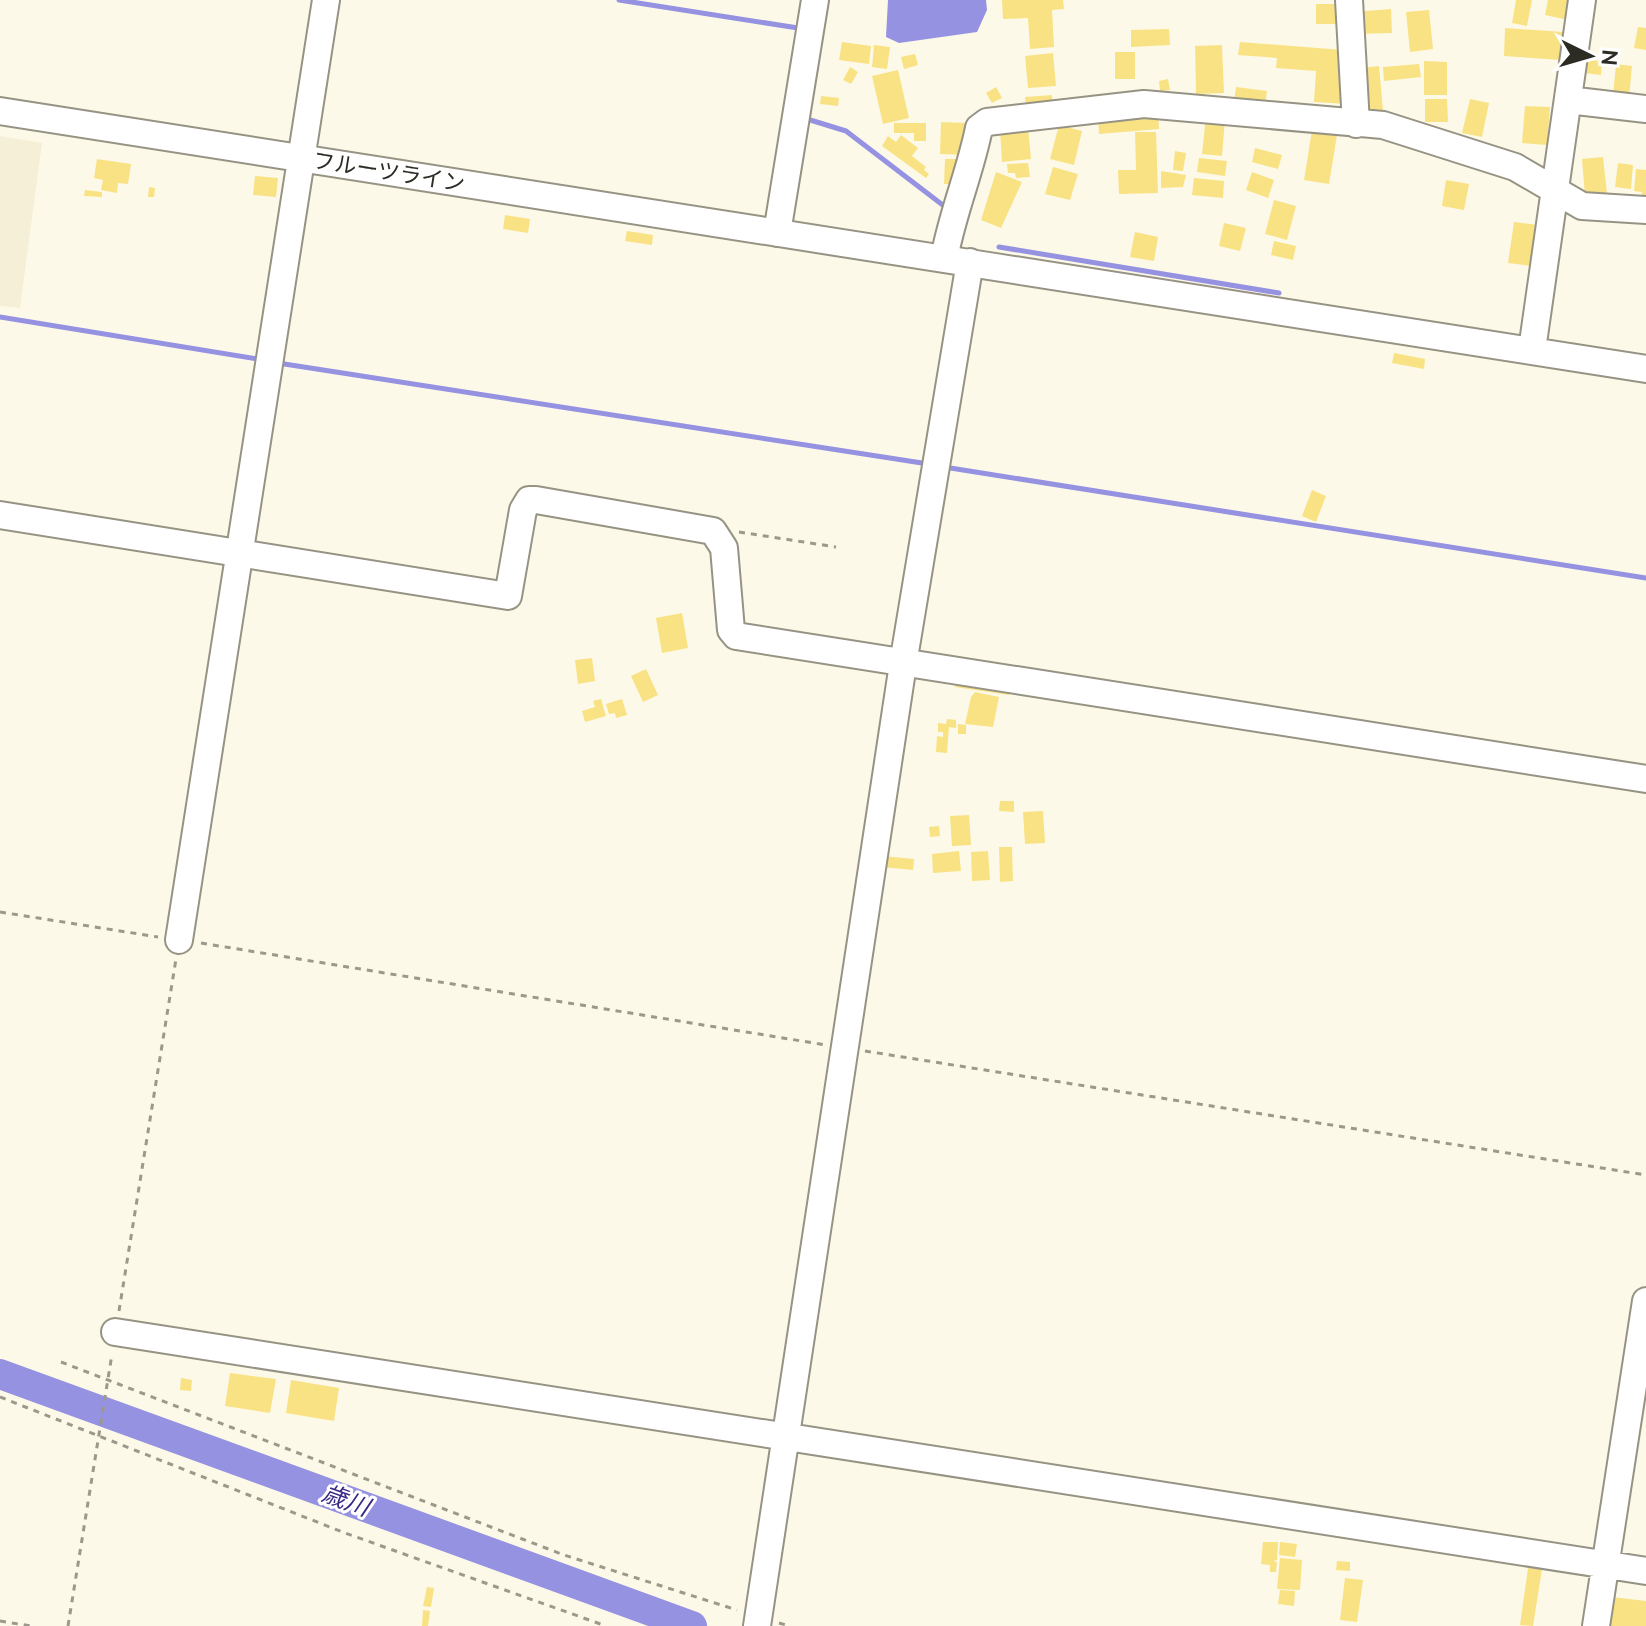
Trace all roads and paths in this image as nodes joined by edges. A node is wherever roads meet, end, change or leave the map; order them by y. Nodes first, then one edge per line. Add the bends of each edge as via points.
1 (326, 0) edge
2 (815, 0) edge
3 (1349, 0) edge
4 (1582, 0) edge
5 (1568, 100) junction
6 (1646, 109) edge
7 (0, 111) edge
8 (1356, 124) junction
9 (301, 157) junction
10 (1554, 191) junction
11 (1646, 210) edge
12 (777, 233) junction
13 (957, 260) junction
14 (1532, 350) junction
15 (1646, 369) edge
16 (0, 515) edge
17 (717, 536) junction
18 (836, 547) dead end
19 (239, 553) junction
20 (903, 664) junction
21 (1646, 779) edge
22 (0, 912) edge
23 (179, 940) junction
24 (845, 1048) junction
25 (1646, 1175) edge
26 (1646, 1301) edge
27 (115, 1332) junction
28 (61, 1362) dead end
29 (108, 1381) junction
30 (0, 1397) edge
31 (99, 1434) junction
32 (784, 1435) junction
33 (1606, 1564) junction
34 (1646, 1571) edge
35 (0, 1621) edge
36 (758, 1622) edge
37 (31, 1626) edge
38 (68, 1626) edge
39 (606, 1626) edge
40 (790, 1626) edge
41 (1596, 1626) edge

1 - 9 street
2 - 12 street
3 - 8 street
4 - 5 street
5 - 6 street
5 - 10 street
7 - 9 street, フルーツライン
8 - 10 street via 1383,125 1504,163
8 - 13 street via 1144,104 987,122 979,128 951,222
9 - 12 street, フルーツライン
9 - 19 street
10 - 11 street via 1582,206
10 - 14 street
12 - 13 street, フルーツライン
13 - 14 street, フルーツライン
13 - 20 street
14 - 15 street, フルーツライン
16 - 19 street
17 - 18 path via 728,530
17 - 19 street via 705,529 529,500 508,596
17 - 20 street via 724,548 731,630 736,636
19 - 23 street
20 - 21 street
20 - 24 street
22 - 23 path
23 - 24 path
23 - 27 path
24 - 25 path
24 - 32 street
26 - 33 street
27 - 29 path
27 - 32 street
28 - 29 path
29 - 31 path
29 - 36 path via 564,1555
30 - 31 path
31 - 38 path
31 - 39 path via 345,1533
32 - 33 street
32 - 36 street
33 - 34 street
33 - 41 street
35 - 37 path
36 - 40 path

